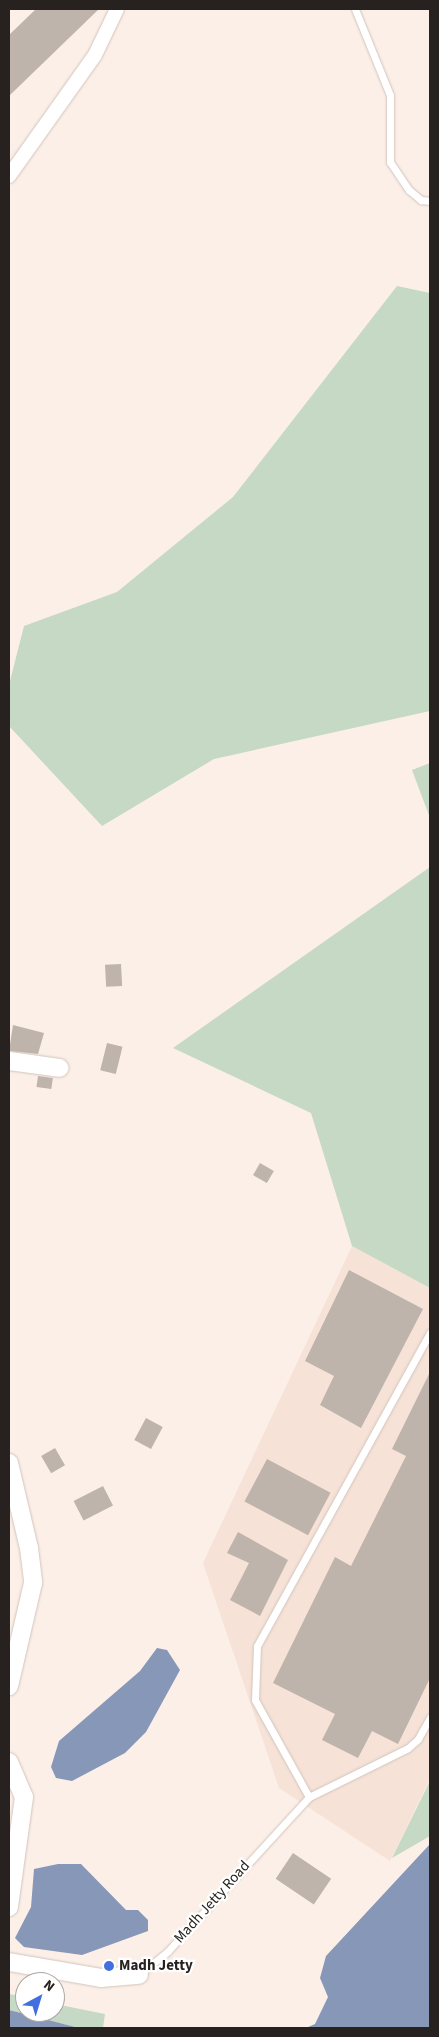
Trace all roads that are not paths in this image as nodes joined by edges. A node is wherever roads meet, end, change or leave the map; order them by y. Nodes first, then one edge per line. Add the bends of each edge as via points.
1 (117, 9) edge
2 (355, 9) edge
3 (28, 153) junction
4 (9, 159) edge
5 (9, 176) edge
6 (430, 201) edge
7 (9, 1061) edge
8 (60, 1068) dead end
9 (430, 1333) edge
10 (427, 1347) edge
11 (9, 1463) edge
12 (9, 1686) edge
13 (430, 1717) edge
14 (9, 1762) edge
15 (309, 1797) junction
16 (9, 1908) edge
17 (9, 1962) edge
18 (139, 1975) joint

1 - 3 street via 95,55
2 - 6 lane via 390,95 390,162 409,190 421,200
3 - 4 street
3 - 5 street
7 - 8 street
9 - 10 lane
10 - 15 lane via 258,1646 255,1700
11 - 12 street via 29,1548 33,1583
13 - 15 lane, Madh Jetty Road via 418,1740 408,1748
14 - 16 street via 24,1797
15 - 18 lane, Madh Jetty Road via 168,1951
17 - 18 street via 101,1978

